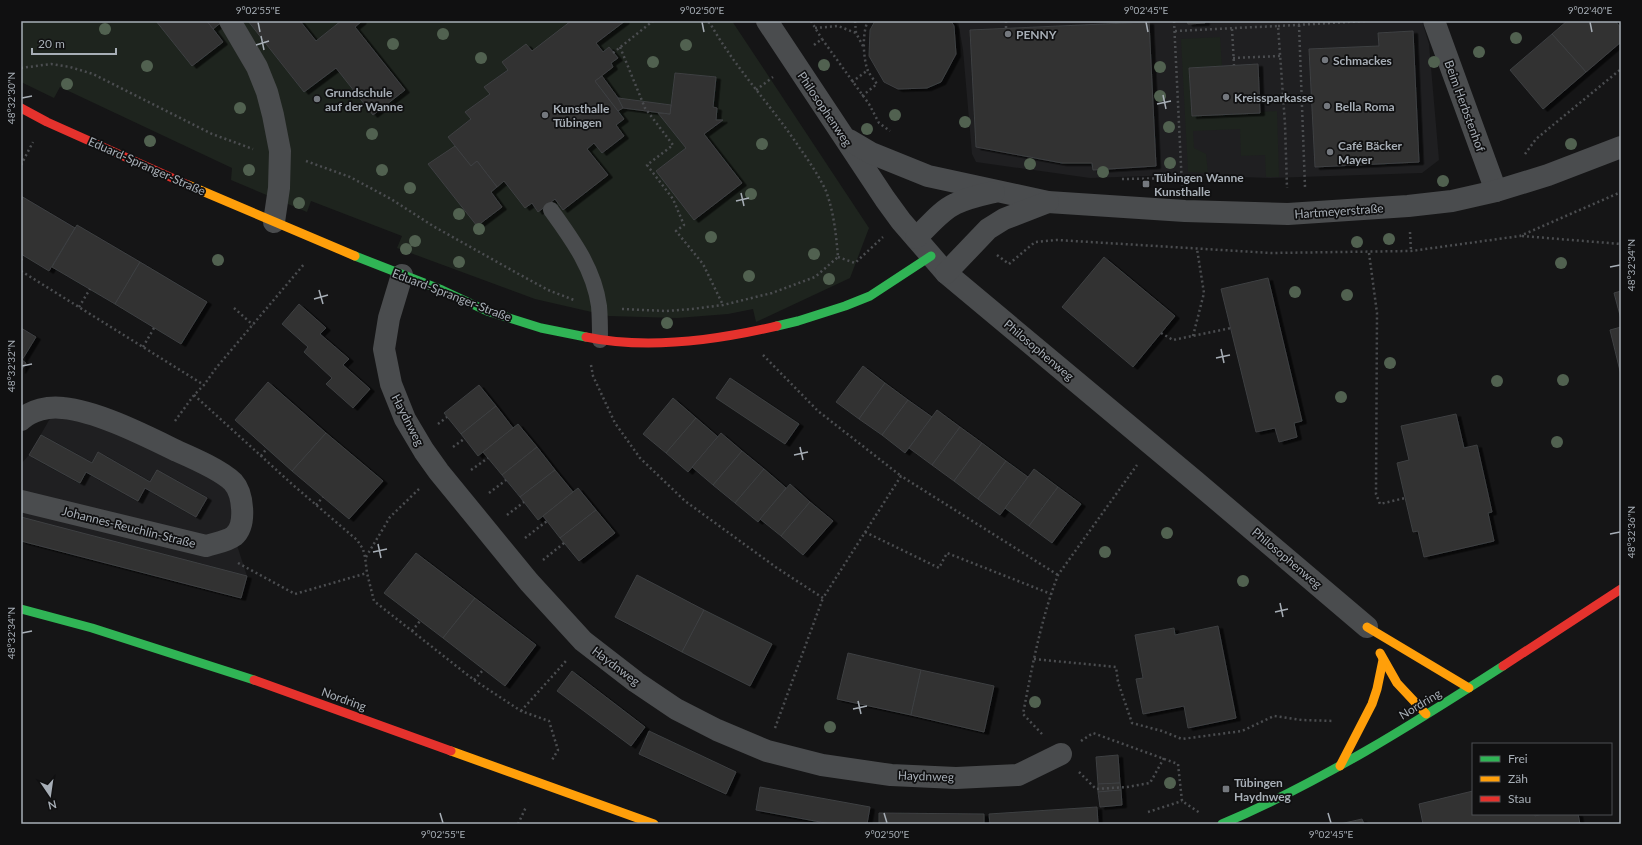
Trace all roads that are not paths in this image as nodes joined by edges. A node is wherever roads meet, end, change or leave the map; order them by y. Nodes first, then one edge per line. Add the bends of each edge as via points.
1 (230, 21) edge
2 (767, 21) edge
3 (1434, 21) edge
4 (21, 108) edge
5 (846, 139) junction
6 (1621, 147) edge
7 (999, 191) junction
8 (1496, 191) junction
9 (1048, 202) junction
10 (551, 210) dead end
11 (274, 222) junction
12 (916, 238) junction
13 (931, 256) junction
14 (946, 273) junction
15 (402, 275) junction
16 (593, 339) junction
17 (21, 420) edge
18 (21, 502) edge
19 (1621, 589) edge
20 (21, 609) edge
21 (1372, 638) junction
22 (1383, 660) junction
23 (1469, 688) junction
24 (1426, 714) junction
25 (1061, 754) road end
26 (1340, 766) junction
27 (622, 819) edge
28 (654, 824) edge
29 (1222, 824) edge

1 - 11 street via 257,67 267,92 280,151 279,188
2 - 5 street, Philosophenweg
3 - 8 street, Beim Herbstenhof
4 - 11 street, Eduard-Spranger-Straße via 47,122
5 - 7 street, Hartmeyerstraße via 871,154 928,176
5 - 12 street, Philosophenweg
6 - 8 street, Hartmeyerstraße via 1548,175
7 - 9 street, Hartmeyerstraße
7 - 12 street, Hartmeyerstraße via 955,204
8 - 9 street, Hartmeyerstraße via 1452,201 1297,214 1185,211
9 - 14 street, Hartmeyerstraße via 1004,219 988,230
10 - 16 lane via 589,269 599,306
11 - 15 street, Eduard-Spranger-Straße
12 - 13 street, Philosophenweg
13 - 14 street, Philosophenweg
13 - 16 street, Eduard-Spranger-Straße via 870,296 798,322 742,334 683,341
14 - 21 street, Philosophenweg via 1189,476
15 - 16 street, Eduard-Spranger-Straße via 487,311 541,328
15 - 25 street, Haydnweg via 384,349 391,384 405,419 439,472 529,582 584,641 636,682 676,709 717,730 767,751 822,765 883,774 956,778 1018,775
17 - 18 street, Johannes-Reuchlin-Straße via 26,415 45,409 62,408 80,411 158,441 232,482 241,498 242,522 234,536 206,546
19 - 23 street, Nordring
20 - 27 street, Nordring via 92,628 264,683 538,783
21 - 22 street
21 - 23 street
22 - 24 street via 1397,682
22 - 26 street via 1372,704
23 - 24 street, Nordring
24 - 26 street, Nordring
26 - 29 street, Nordring via 1280,799
27 - 28 street, Nordring

